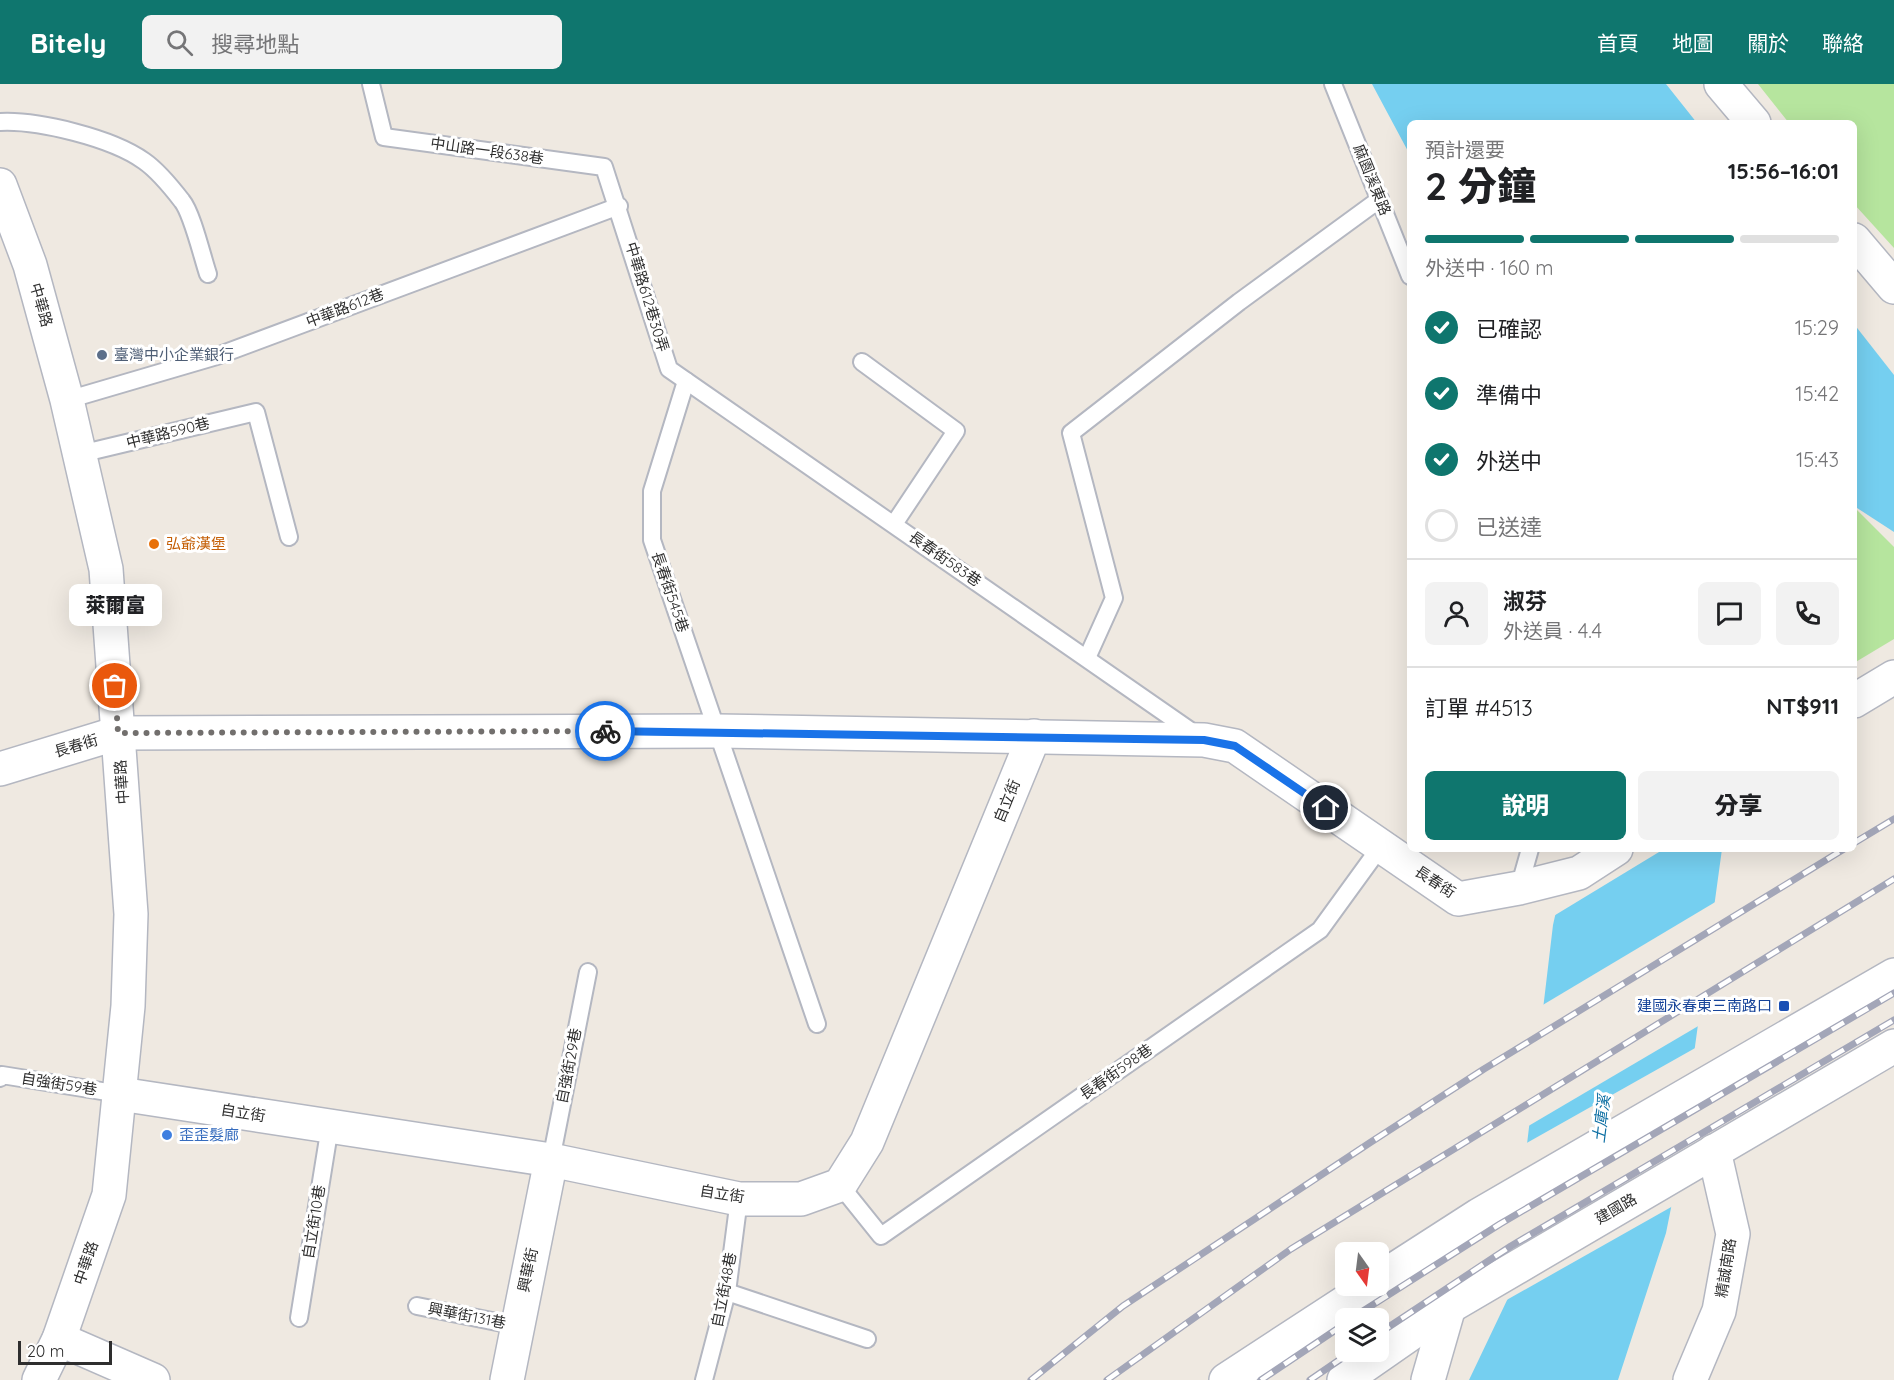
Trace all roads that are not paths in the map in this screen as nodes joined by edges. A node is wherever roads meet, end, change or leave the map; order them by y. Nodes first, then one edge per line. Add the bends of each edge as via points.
1 (371, 84) edge
2 (1333, 84) edge
3 (1721, 84) edge
4 (1751, 120) edge
5 (0, 123) edge
6 (0, 185) edge
7 (1380, 199) junction
8 (619, 206) junction
9 (1857, 244) edge
10 (1407, 268) edge
11 (208, 274) dead end
12 (1894, 288) edge
13 (862, 362) dead end
14 (686, 381) junction
15 (67, 400) junction
16 (80, 454) junction
17 (894, 524) junction
18 (289, 537) dead end
19 (1087, 658) junction
20 (1894, 677) edge
21 (1857, 699) edge
22 (718, 731) junction
23 (118, 733) junction
24 (1034, 736) junction
25 (1204, 740) junction
26 (0, 769) edge
27 (1381, 846) junction
28 (1529, 852) edge
29 (1611, 852) edge
30 (1519, 888) junction
31 (588, 972) dead end
32 (1894, 975) edge
33 (817, 1024) dead end
34 (1894, 1046) edge
35 (0, 1078) edge
36 (120, 1094) junction
37 (330, 1126) junction
38 (1714, 1151) junction
39 (551, 1160) junction
40 (840, 1185) junction
41 (740, 1199) junction
42 (1389, 1273) edge
43 (727, 1292) junction
44 (1355, 1296) edge
45 (417, 1306) dead end
46 (1449, 1307) junction
47 (299, 1318) dead end
48 (517, 1326) junction
49 (867, 1339) dead end
50 (59, 1340) junction
51 (39, 1380) edge
52 (153, 1380) edge
53 (507, 1380) edge
54 (704, 1380) edge
55 (1226, 1380) edge
56 (1344, 1380) edge
57 (1428, 1380) edge
58 (1690, 1380) edge

1 - 8 lane, 中山路一段638巷 via 384,137 604,167
2 - 7 lane, 麻園溪東路
3 - 4 street
5 - 11 lane via 20,121 58,128 99,140 144,161 183,202
6 - 15 street, 中華路 via 30,265
7 - 10 lane, 麻園溪東路
7 - 19 lane via 1071,432 1114,598
8 - 14 lane, 中華路612巷30弄 via 669,369
8 - 15 lane, 中華路612巷 via 217,356
9 - 12 street
13 - 17 lane via 956,431
14 - 17 lane, 長春街583巷
14 - 22 lane, 長春街545巷 via 652,491 652,540
15 - 16 street, 中華路
16 - 18 lane, 中華路590巷 via 256,412
16 - 23 street, 中華路 via 106,569
17 - 19 lane, 長春街583巷
19 - 25 lane, 長春街583巷
20 - 21 street
22 - 23 street, 長春街
22 - 24 street, 長春街
22 - 33 lane, 長春街545巷
23 - 26 street, 長春街
23 - 36 street, 中華路 via 131,914 129,1006
24 - 25 street, 長春街
24 - 40 street, 自立街 via 867,1142
25 - 27 street, 長春街 via 1235,746
27 - 30 street, 長春街 via 1458,899
27 - 40 lane, 長春街598巷 via 1320,930 881,1236
28 - 30 lane
29 - 30 street, 長春街 via 1579,873
31 - 39 lane, 自強街29巷
32 - 42 street via 1479,1215
34 - 38 street, 建國路
35 - 36 lane, 自強街59巷 via 2,1075
36 - 37 street, 自立街
36 - 50 street, 中華路 via 110,1196
37 - 39 street, 自立街
37 - 47 lane, 自立街10巷
38 - 46 street, 建國路
38 - 58 street, 精誠南路 via 1733,1234 1719,1311
39 - 41 street, 自立街
39 - 48 street, 興華街
40 - 41 street, 自立街 via 801,1199
41 - 43 lane, 自立街48巷
43 - 49 lane
43 - 54 lane, 自立街48巷
44 - 55 street
45 - 48 lane, 興華街131巷
46 - 56 street, 建國路
46 - 57 street
48 - 53 street, 興華街
50 - 51 street, 中華路
50 - 52 street

